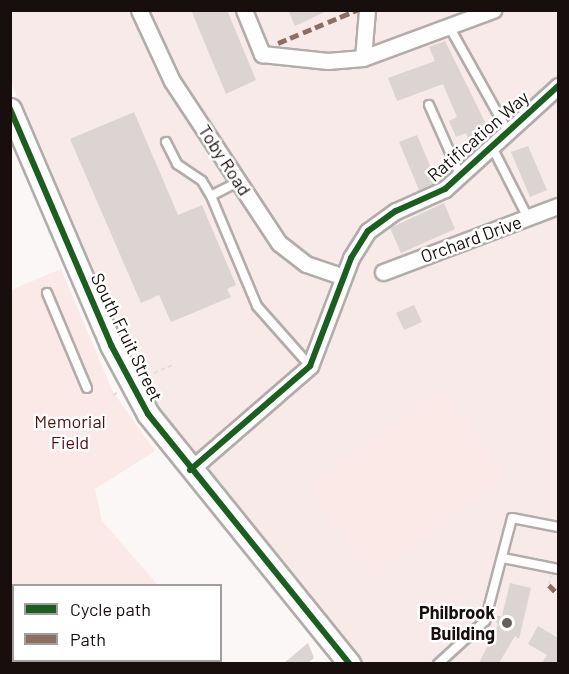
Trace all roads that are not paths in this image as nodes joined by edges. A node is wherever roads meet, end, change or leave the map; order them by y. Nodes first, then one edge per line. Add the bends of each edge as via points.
1 (139, 10) edge
2 (244, 10) edge
3 (367, 10) edge
4 (493, 10) edge
5 (450, 28) junction
6 (363, 58) junction
7 (558, 86) edge
8 (429, 105) dead end
9 (10, 109) edge
10 (507, 130) junction
11 (166, 142) dead end
12 (491, 145) junction
13 (460, 175) junction
14 (238, 182) junction
15 (211, 196) junction
16 (558, 206) edge
17 (528, 218) junction
18 (383, 272) dead end
19 (343, 277) junction
20 (47, 293) dead end
21 (310, 366) junction
22 (87, 388) dead end
23 (190, 470) junction
24 (558, 527) edge
25 (503, 558) junction
26 (558, 569) edge
27 (350, 663) edge
28 (438, 663) edge

1 - 14 street, Toby Road via 172,81
2 - 6 street via 262,54
3 - 6 street
4 - 5 street
5 - 6 street
5 - 10 lane
7 - 10 street, Ratification Way
8 - 13 lane
9 - 23 street, South Fruit Street via 111,345 148,414
10 - 12 street, Ratification Way
11 - 15 lane via 177,164 202,181
12 - 13 street, Ratification Way
12 - 17 lane
13 - 19 street, Ratification Way via 445,189 381,219 358,244
14 - 15 lane
14 - 19 street, Toby Road via 291,256
15 - 21 lane via 257,306
16 - 17 street, Orchard Drive
17 - 18 street, Orchard Drive
19 - 21 street, Ratification Way
20 - 22 lane
21 - 23 street, Ratification Way
23 - 27 street, South Fruit Street
24 - 25 lane via 512,518
25 - 26 lane
25 - 28 lane via 485,621

